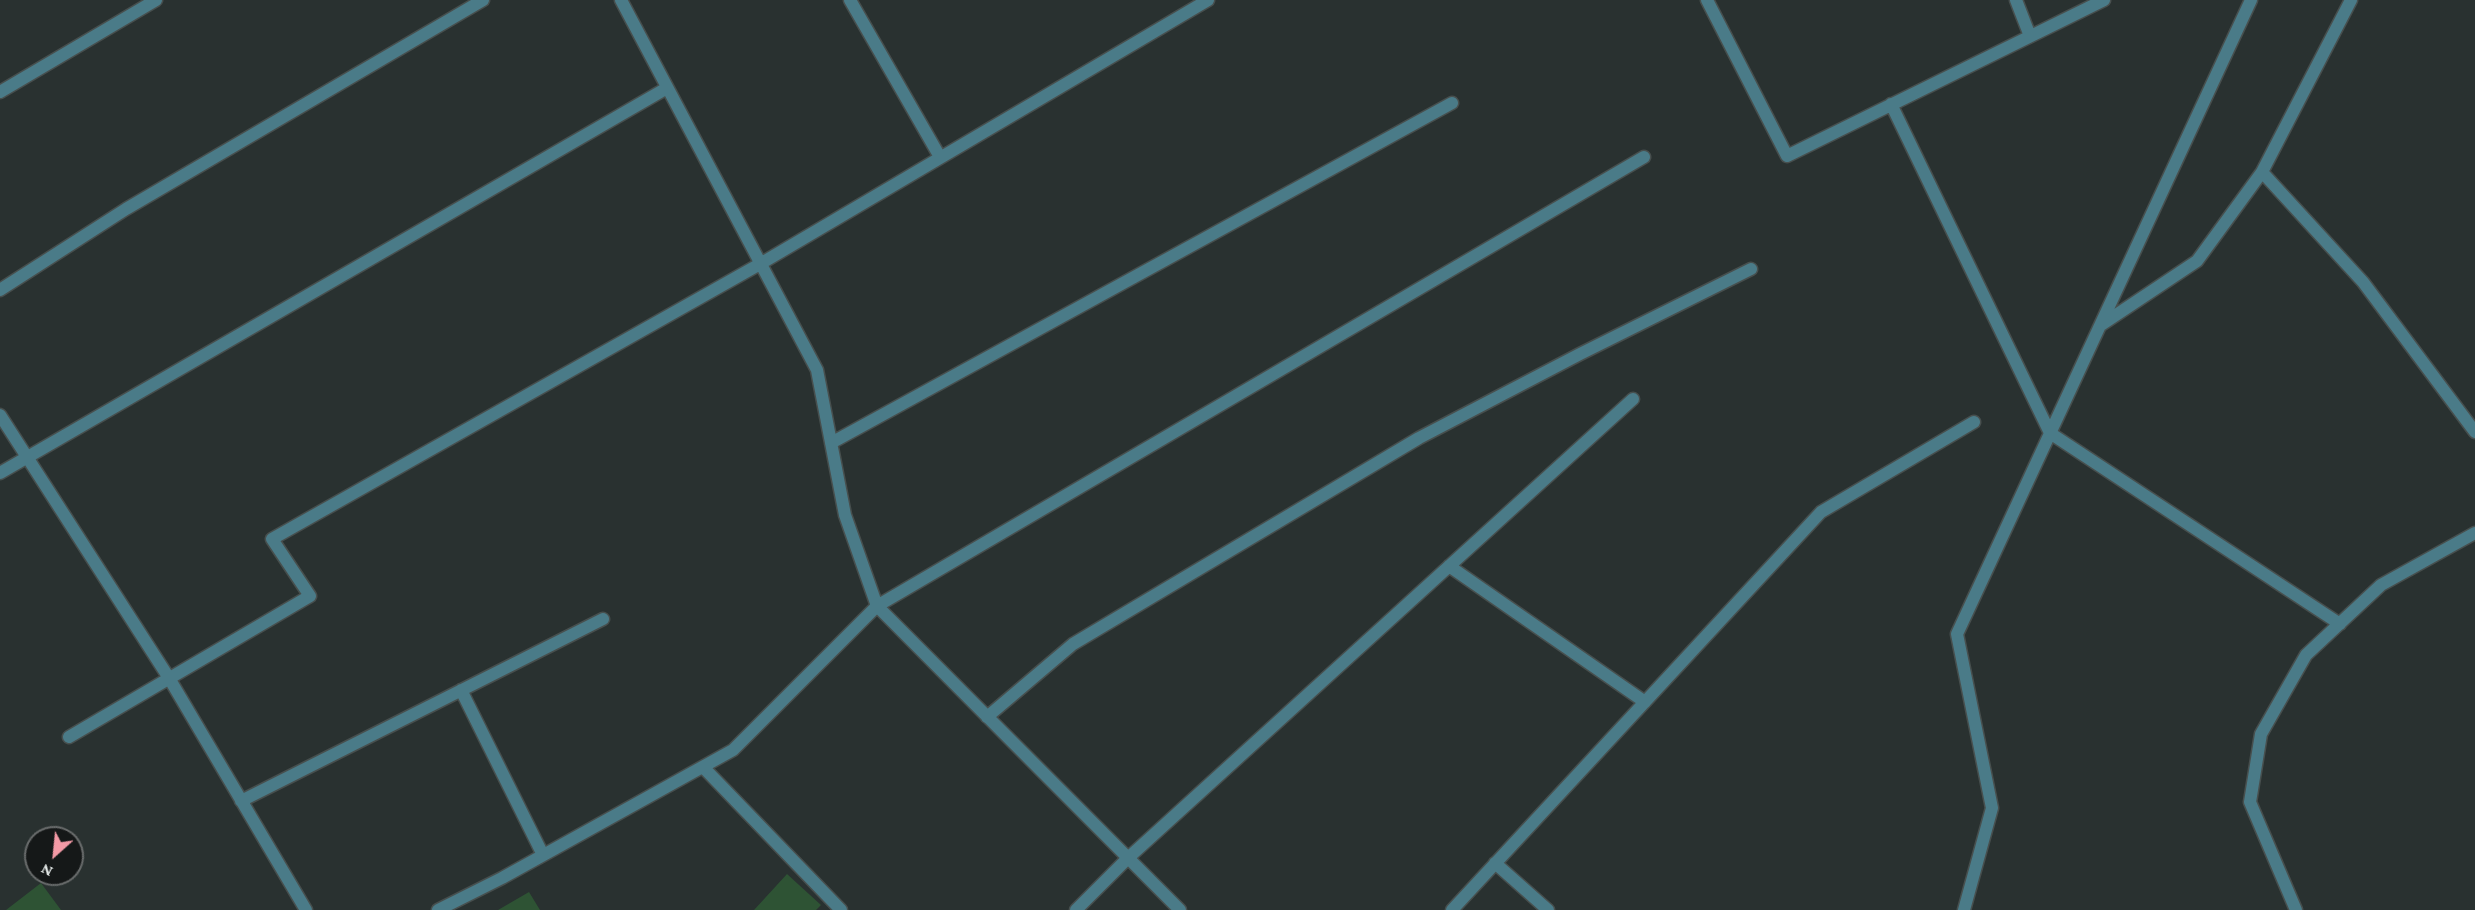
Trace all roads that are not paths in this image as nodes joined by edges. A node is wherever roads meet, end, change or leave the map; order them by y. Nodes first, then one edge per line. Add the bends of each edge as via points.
1 (156, 0) edge
2 (483, 0) edge
3 (621, 0) edge
4 (850, 0) edge
5 (1208, 0) edge
6 (1707, 0) edge
7 (2016, 0) edge
8 (2104, 0) edge
9 (2251, 0) edge
10 (2351, 0) edge
11 (2030, 36) junction
12 (667, 88) junction
13 (0, 92) edge
14 (1452, 103) dead end
15 (1892, 104) junction
16 (940, 157) junction
17 (1644, 157) dead end
18 (2262, 172) junction
19 (760, 264) junction
20 (1751, 269) dead end
21 (0, 290) edge
22 (2100, 326) junction
23 (1633, 399) dead end
24 (0, 415) edge
25 (1974, 422) dead end
26 (2475, 432) edge
27 (2050, 433) junction
28 (831, 443) junction
29 (27, 457) junction
30 (0, 473) edge
31 (2475, 533) edge
32 (1449, 566) junction
33 (877, 606) junction
34 (603, 619) dead end
35 (2340, 624) junction
36 (169, 678) junction
37 (461, 690) junction
38 (1645, 702) junction
39 (987, 717) junction
40 (69, 737) dead end
41 (703, 767) junction
42 (241, 801) junction
43 (543, 855) junction
44 (1128, 858) junction
45 (1495, 863) junction
46 (306, 910) edge
47 (438, 910) edge
48 (841, 910) edge
49 (1076, 910) edge
50 (1180, 910) edge
51 (1452, 910) edge
52 (1548, 910) edge
53 (1964, 910) edge
54 (2296, 910) edge

1 - 13 street
2 - 21 street via 126,209
3 - 12 street
4 - 16 street
5 - 16 street
6 - 15 street via 1787,156
7 - 11 street
8 - 11 street
9 - 22 street
10 - 18 street
11 - 15 street
12 - 19 street
12 - 29 street
14 - 28 street
15 - 27 street
16 - 19 street
17 - 33 street
18 - 22 street via 2197,261
18 - 26 street via 2363,282
19 - 28 street via 817,370
19 - 36 street via 272,539 310,596
20 - 39 street via 1419,438 1073,644
22 - 27 street
23 - 32 street
24 - 29 street
25 - 38 street via 1821,512
27 - 35 street
27 - 53 street via 1957,634 1992,808
28 - 33 street via 844,514
29 - 30 street
29 - 36 street
31 - 35 street via 2381,585
32 - 38 street
32 - 44 street
33 - 39 street
33 - 41 street via 732,750
34 - 37 street
35 - 54 street via 2306,655 2261,734 2250,802
36 - 40 street
36 - 42 street
37 - 42 street
37 - 43 street
38 - 45 street
39 - 44 street
41 - 43 street
41 - 48 street
42 - 46 street
43 - 47 street
44 - 49 street
44 - 50 street
45 - 51 street
45 - 52 street

